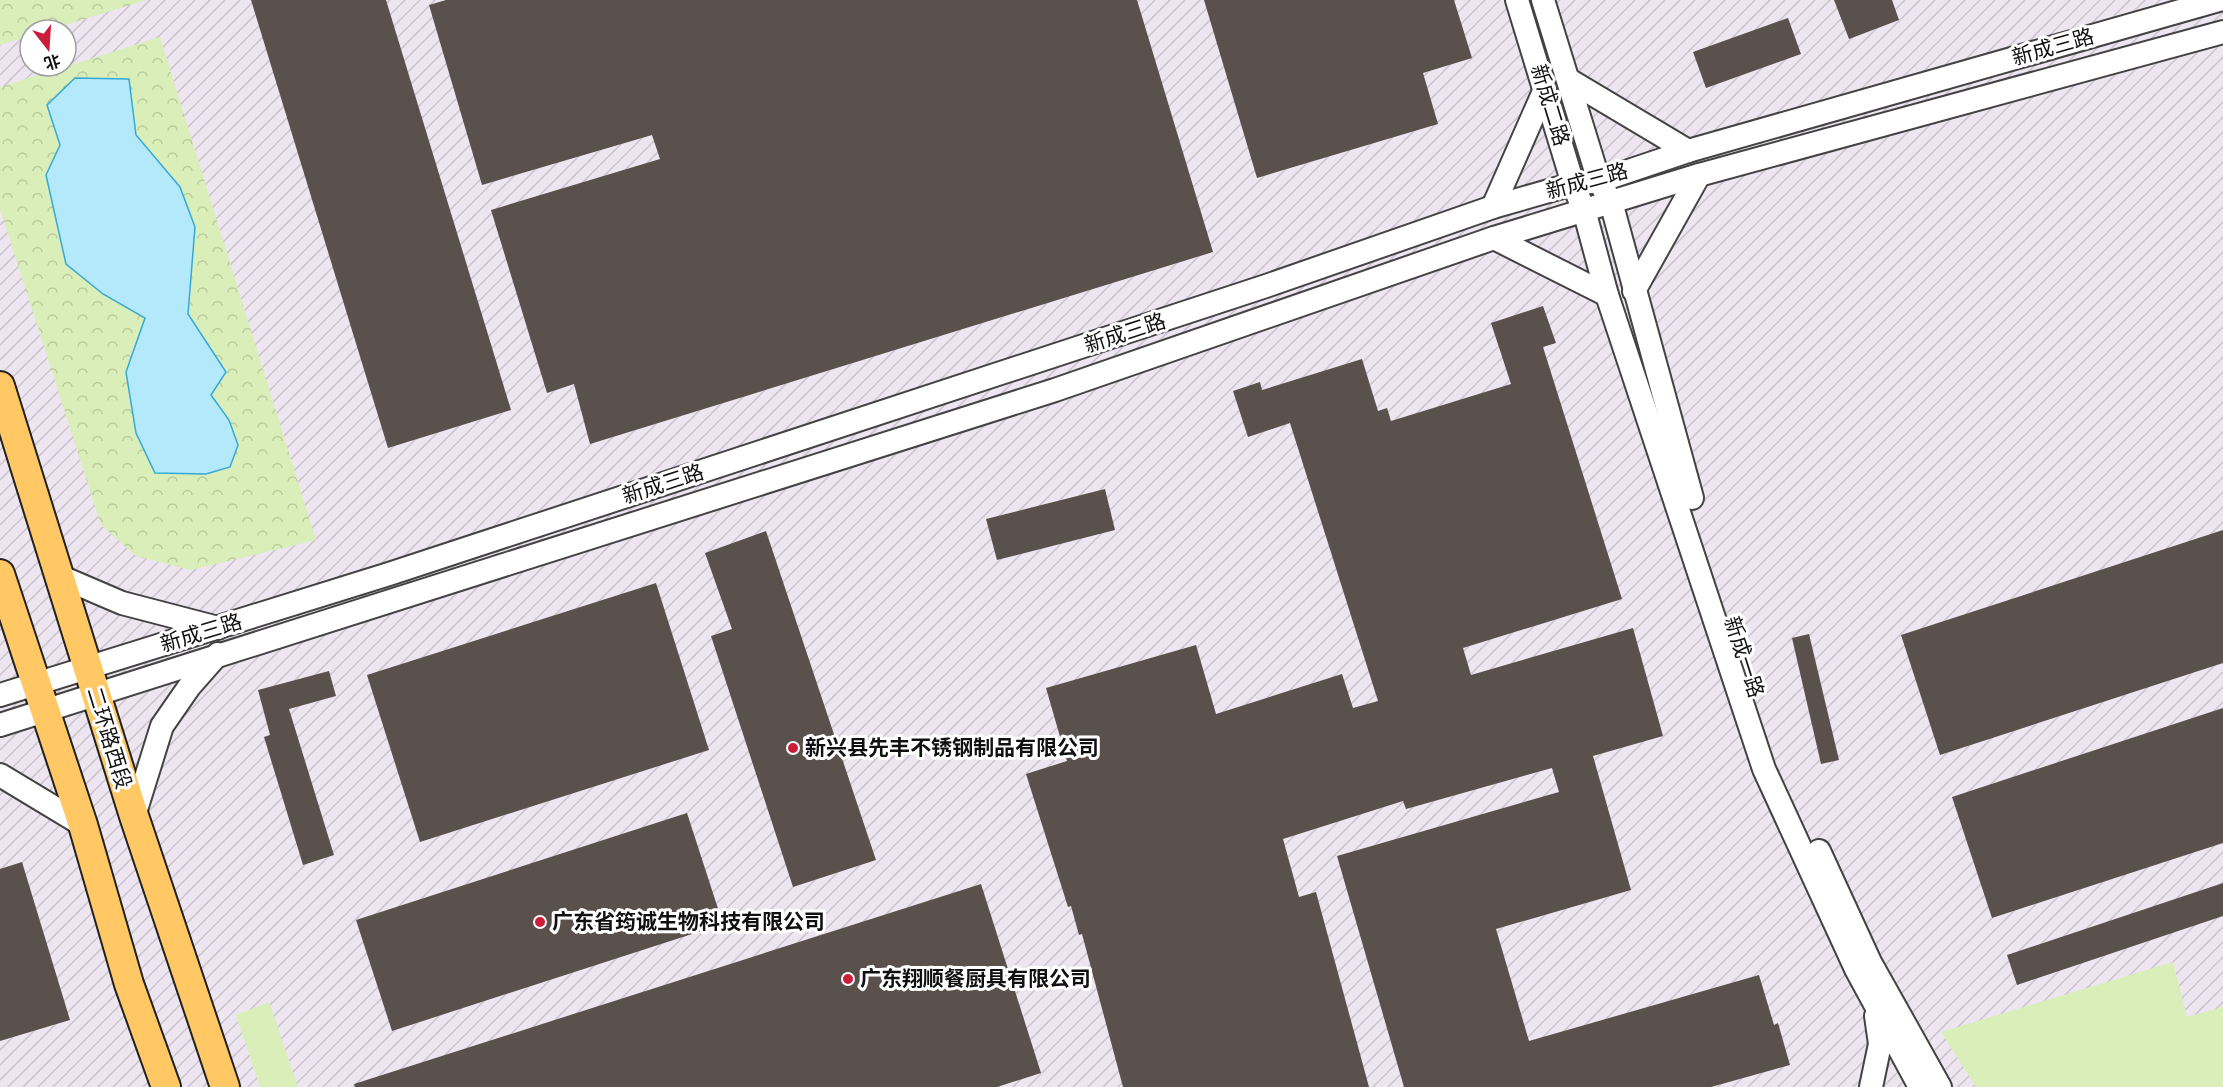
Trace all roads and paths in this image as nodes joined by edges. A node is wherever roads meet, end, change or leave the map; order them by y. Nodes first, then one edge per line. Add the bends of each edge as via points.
1 (1517, 0) edge
2 (1543, 0) edge
3 (2219, 0) edge
4 (2223, 32) edge
5 (1569, 80) junction
6 (1545, 89) junction
7 (1688, 151) junction
8 (1699, 175) junction
9 (1599, 180) junction
10 (1573, 184) junction
11 (1611, 202) junction
12 (1494, 207) junction
13 (1584, 210) junction
14 (1494, 238) junction
15 (1634, 291) junction
16 (1607, 295) junction
17 (0, 386) edge
18 (59, 576) junction
19 (1, 579) edge
20 (219, 628) junction
21 (219, 653) junction
22 (92, 681) junction
23 (0, 695) edge
24 (41, 697) junction
25 (0, 724) edge
26 (0, 775) edge
27 (134, 816) junction
28 (83, 825) junction
29 (1874, 1003) junction
30 (166, 1087) edge
31 (225, 1087) edge
32 (1871, 1087) edge
33 (1920, 1087) edge
34 (1940, 1087) edge

1 - 6 street, 新成二路
2 - 5 street, 新成二路
3 - 7 street, 新成三路
4 - 8 street, 新成三路
5 - 7 street
5 - 9 street, 新成二路
6 - 10 street, 新成二路
6 - 12 street
7 - 9 street, 新成三路
8 - 11 street, 新成三路
8 - 15 street
9 - 10 street, 新成三路
9 - 11 street, 新成二路
10 - 12 street, 新成三路
10 - 13 street, 新成二路
11 - 13 street, 新成三路
11 - 15 street, 新成一路
12 - 20 street, 新成三路 via 1266,286
13 - 14 street, 新成三路
13 - 16 street, 新成一路
14 - 16 street
14 - 21 street, 新成三路 via 1055,390
15 - 34 street, 新成一路 via 1684,475 1779,764 1870,962
16 - 29 street, 新成一路 via 1764,769
17 - 18 main road, 二环路西段
18 - 20 street via 122,603
18 - 22 main road, 二环路西段
19 - 24 main road
20 - 22 street, 新成三路
21 - 22 street, 新成三路
21 - 27 street via 162,726
22 - 24 street, 新成三路
22 - 27 main road, 二环路西段
23 - 24 street
24 - 25 street
24 - 28 main road
26 - 28 street
27 - 31 main road, 二环路西段
28 - 30 main road via 129,984
29 - 32 street via 1880,1044
29 - 33 street, 新成一路

